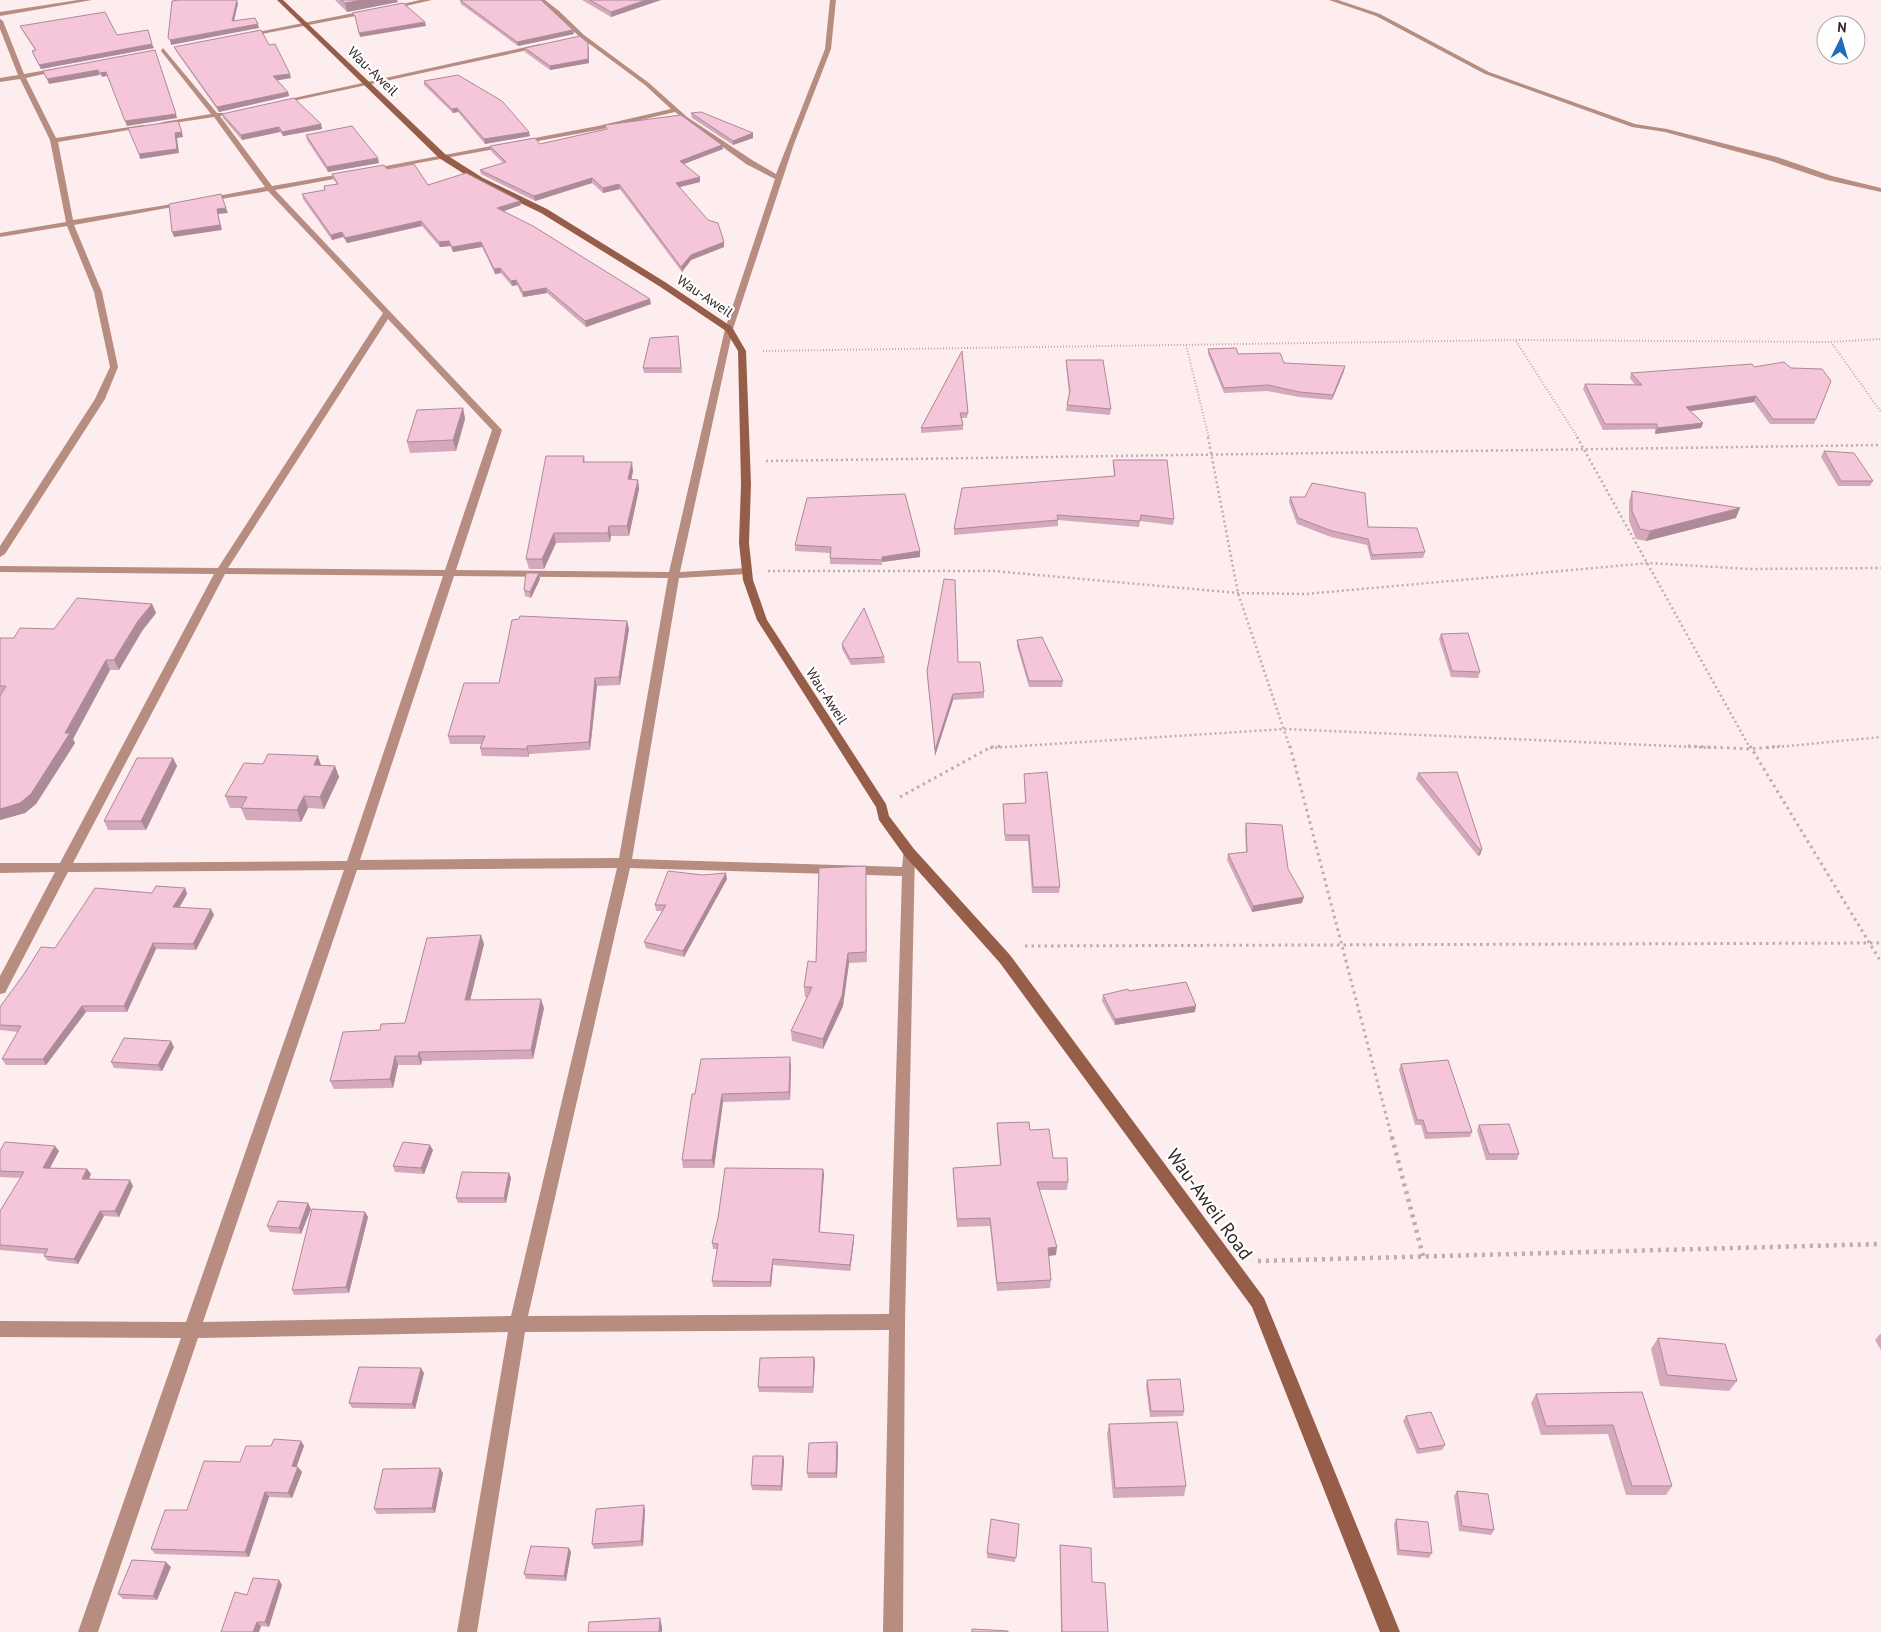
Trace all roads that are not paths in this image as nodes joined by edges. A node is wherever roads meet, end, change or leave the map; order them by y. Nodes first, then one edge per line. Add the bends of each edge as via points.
1 (89, 0) edge
2 (280, 0) edge
3 (429, 0) edge
4 (541, 0) edge
5 (833, 0) edge
6 (1332, 0) edge
7 (0, 14) edge
8 (0, 21) edge
9 (304, 24) junction
10 (238, 36) edge
11 (582, 36) junction
12 (573, 38) edge
13 (545, 45) edge
14 (173, 49) edge
15 (163, 50) junction
16 (154, 52) edge
17 (69, 68) edge
18 (22, 76) junction
19 (0, 80) edge
20 (366, 83) junction
21 (272, 104) edge
22 (676, 110) junction
23 (235, 112) edge
24 (216, 116) junction
25 (159, 124) edge
26 (149, 126) edge
27 (54, 140) junction
28 (442, 156) junction
29 (778, 178) junction
30 (270, 189) junction
31 (1881, 190) edge
32 (70, 225) junction
33 (0, 236) edge
34 (387, 313) junction
35 (729, 329) junction
36 (0, 554) edge
37 (0, 570) edge
38 (747, 570) junction
39 (222, 571) junction
40 (448, 573) junction
41 (674, 575) junction
42 (908, 852) junction
43 (352, 864) junction
44 (625, 864) junction
45 (0, 868) edge
46 (66, 868) junction
47 (908, 872) junction
48 (0, 989) edge
49 (897, 1322) junction
50 (518, 1324) junction
51 (0, 1329) edge
52 (190, 1330) junction
53 (88, 1632) edge
54 (467, 1632) edge
55 (893, 1632) edge
56 (1390, 1632) edge

1 - 7 street
2 - 9 street, Wau-Aweil
3 - 9 street
4 - 11 street
5 - 29 street via 828,49
6 - 31 street via 1378,15 1487,73 1634,126 1683,135
8 - 18 street
9 - 10 street
9 - 20 street, Wau-Aweil
11 - 12 street
11 - 22 street
13 - 20 street
14 - 15 street
15 - 16 street
15 - 24 street
17 - 18 street
18 - 19 street
18 - 27 street
20 - 21 street
20 - 28 street, Wau-Aweil
22 - 28 street via 598,128
22 - 29 street via 749,162
23 - 24 street
24 - 25 street
24 - 30 street
26 - 27 street
27 - 32 street
28 - 30 street
28 - 35 street, Wau-Aweil via 480,180 544,211
29 - 35 street
30 - 32 street
30 - 34 street
32 - 33 street
32 - 36 street via 98,292 114,367 100,399
34 - 39 street
34 - 40 street via 497,430
35 - 38 street, Wau-Aweil via 742,351
35 - 41 street
37 - 39 street
38 - 41 street
38 - 42 street, Wau-Aweil via 762,620 882,807 883,817
39 - 40 street
39 - 46 street
40 - 41 street
40 - 43 street
41 - 44 street
42 - 47 street
42 - 56 street, Wau-Aweil Road via 994,946 1258,1303
43 - 44 street
43 - 46 street
43 - 52 street
44 - 47 street
44 - 50 street
45 - 46 street
46 - 48 street
47 - 49 street
49 - 50 street
49 - 55 street
50 - 52 street
50 - 54 street
51 - 52 street
52 - 53 street

